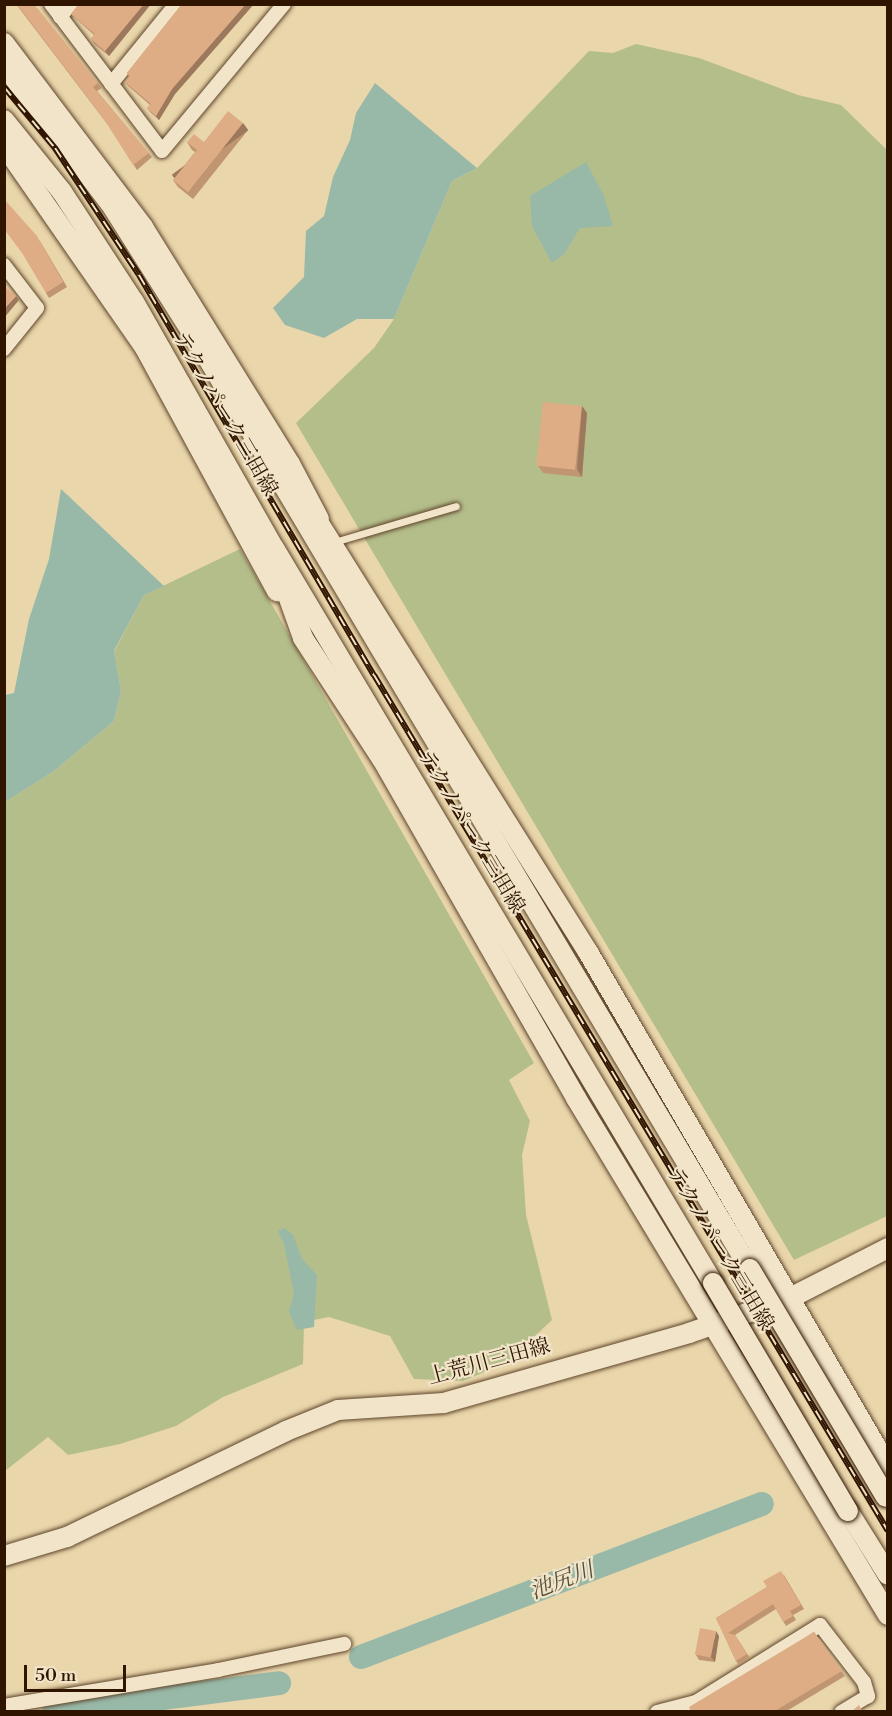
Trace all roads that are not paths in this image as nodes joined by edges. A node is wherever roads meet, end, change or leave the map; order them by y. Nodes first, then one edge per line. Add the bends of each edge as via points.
1 (51, 4) edge
2 (71, 4) edge
3 (176, 4) edge
4 (284, 4) edge
5 (60, 17) junction
6 (4, 43) edge
7 (4, 65) edge
8 (111, 84) junction
9 (4, 120) edge
10 (4, 145) edge
11 (4, 265) edge
12 (4, 349) edge
13 (219, 378) junction
14 (456, 506) dead end
15 (330, 538) junction
16 (274, 548) junction
17 (303, 638) junction
18 (888, 1248) edge
19 (788, 1299) junction
20 (711, 1326) junction
21 (888, 1467) edge
22 (887, 1498) edge
23 (4, 1556) edge
24 (888, 1575) edge
25 (888, 1615) edge
26 (344, 1644) dead end
27 (4, 1706) edge
28 (657, 1712) edge
29 (841, 1712) edge

1 - 5 street
2 - 5 street
3 - 8 street
4 - 8 street via 162,151
5 - 8 street
6 - 15 main road via 143,227 290,464
7 - 13 main road, テクノパーク三田線 via 110,203
9 - 16 main road, テクノパーク三田線 via 62,192 134,302
10 - 17 main road via 145,348
11 - 12 street via 37,308
13 - 15 main road
13 - 22 main road, テクノパーク三田線, bridge
14 - 15 lane
15 - 19 main road via 588,952
16 - 17 main road via 280,581
16 - 24 main road, テクノパーク三田線, bridge
17 - 20 main road via 382,759
18 - 19 main road, 上荒川三田線
19 - 20 main road, 上荒川三田線
19 - 21 main road
20 - 23 main road, 上荒川三田線 via 444,1403 338,1410 286,1431 68,1537
20 - 25 main road
26 - 27 street
28 - 29 street via 696,1702 820,1625 864,1682 868,1696

